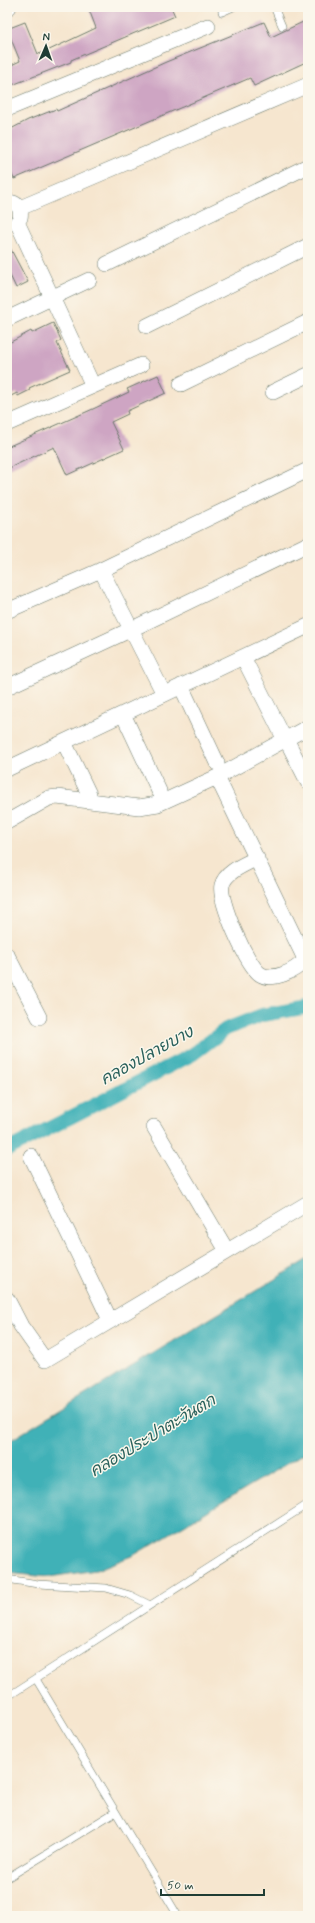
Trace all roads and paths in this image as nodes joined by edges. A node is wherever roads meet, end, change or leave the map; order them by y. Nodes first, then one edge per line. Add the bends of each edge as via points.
1 (233, 7) edge
2 (274, 7) edge
3 (222, 12) dead end
4 (208, 26) dead end
5 (282, 26) dead end
6 (308, 85) edge
7 (7, 109) edge
8 (308, 166) edge
9 (11, 210) edge
10 (308, 246) edge
11 (107, 264) dead end
12 (89, 280) dead end
13 (53, 298) junction
14 (7, 318) edge
15 (308, 322) edge
16 (147, 326) dead end
17 (141, 365) dead end
18 (308, 375) edge
19 (181, 384) dead end
20 (93, 386) junction
21 (273, 392) dead end
22 (7, 424) edge
23 (308, 470) edge
24 (308, 544) edge
25 (101, 570) junction
26 (7, 611) edge
27 (132, 629) junction
28 (306, 631) edge
29 (243, 657) junction
30 (180, 686) junction
31 (7, 687) edge
32 (164, 694) junction
33 (123, 714) junction
34 (308, 727) edge
35 (285, 737) junction
36 (64, 742) junction
37 (7, 769) edge
38 (217, 770) junction
39 (308, 782) edge
40 (159, 791) dead end
41 (88, 794) dead end
42 (7, 822) edge
43 (258, 858) junction
44 (7, 955) edge
45 (39, 1017) dead end
46 (154, 1127) dead end
47 (31, 1156) dead end
48 (308, 1203) edge
49 (227, 1251) junction
50 (7, 1299) edge
51 (110, 1320) junction
52 (308, 1504) edge
53 (7, 1579) edge
54 (150, 1605) junction
55 (36, 1680) junction
56 (7, 1697) edge
57 (115, 1812) junction
58 (7, 1878) edge
59 (178, 1916) edge

1 - 3 lane
2 - 5 lane
4 - 7 street
6 - 9 street
8 - 11 street
9 - 13 street
10 - 16 street
12 - 13 street
13 - 14 street
13 - 20 street
15 - 19 street
17 - 20 street
18 - 21 street
20 - 22 street
23 - 25 street
24 - 27 street
25 - 26 street
25 - 27 street
27 - 31 street
27 - 32 street
28 - 29 street
29 - 30 street
29 - 35 street
30 - 32 street
30 - 38 street
32 - 33 street
33 - 36 street
33 - 40 street
34 - 35 street
35 - 38 street
35 - 39 street
36 - 37 street
36 - 41 street
38 - 42 street via 158,804 139,807 66,797 49,798
38 - 43 street
43 - 43 street via 229,874 222,886 222,897 253,967 260,974 279,976 300,966 304,962 304,957
44 - 45 street
46 - 49 street
47 - 51 street
48 - 49 street
49 - 51 street
50 - 51 street via 21,1326 45,1360
52 - 54 lane
53 - 54 lane via 38,1584 106,1588 130,1594
54 - 55 lane
55 - 56 lane
55 - 57 lane
57 - 58 lane
57 - 59 lane

